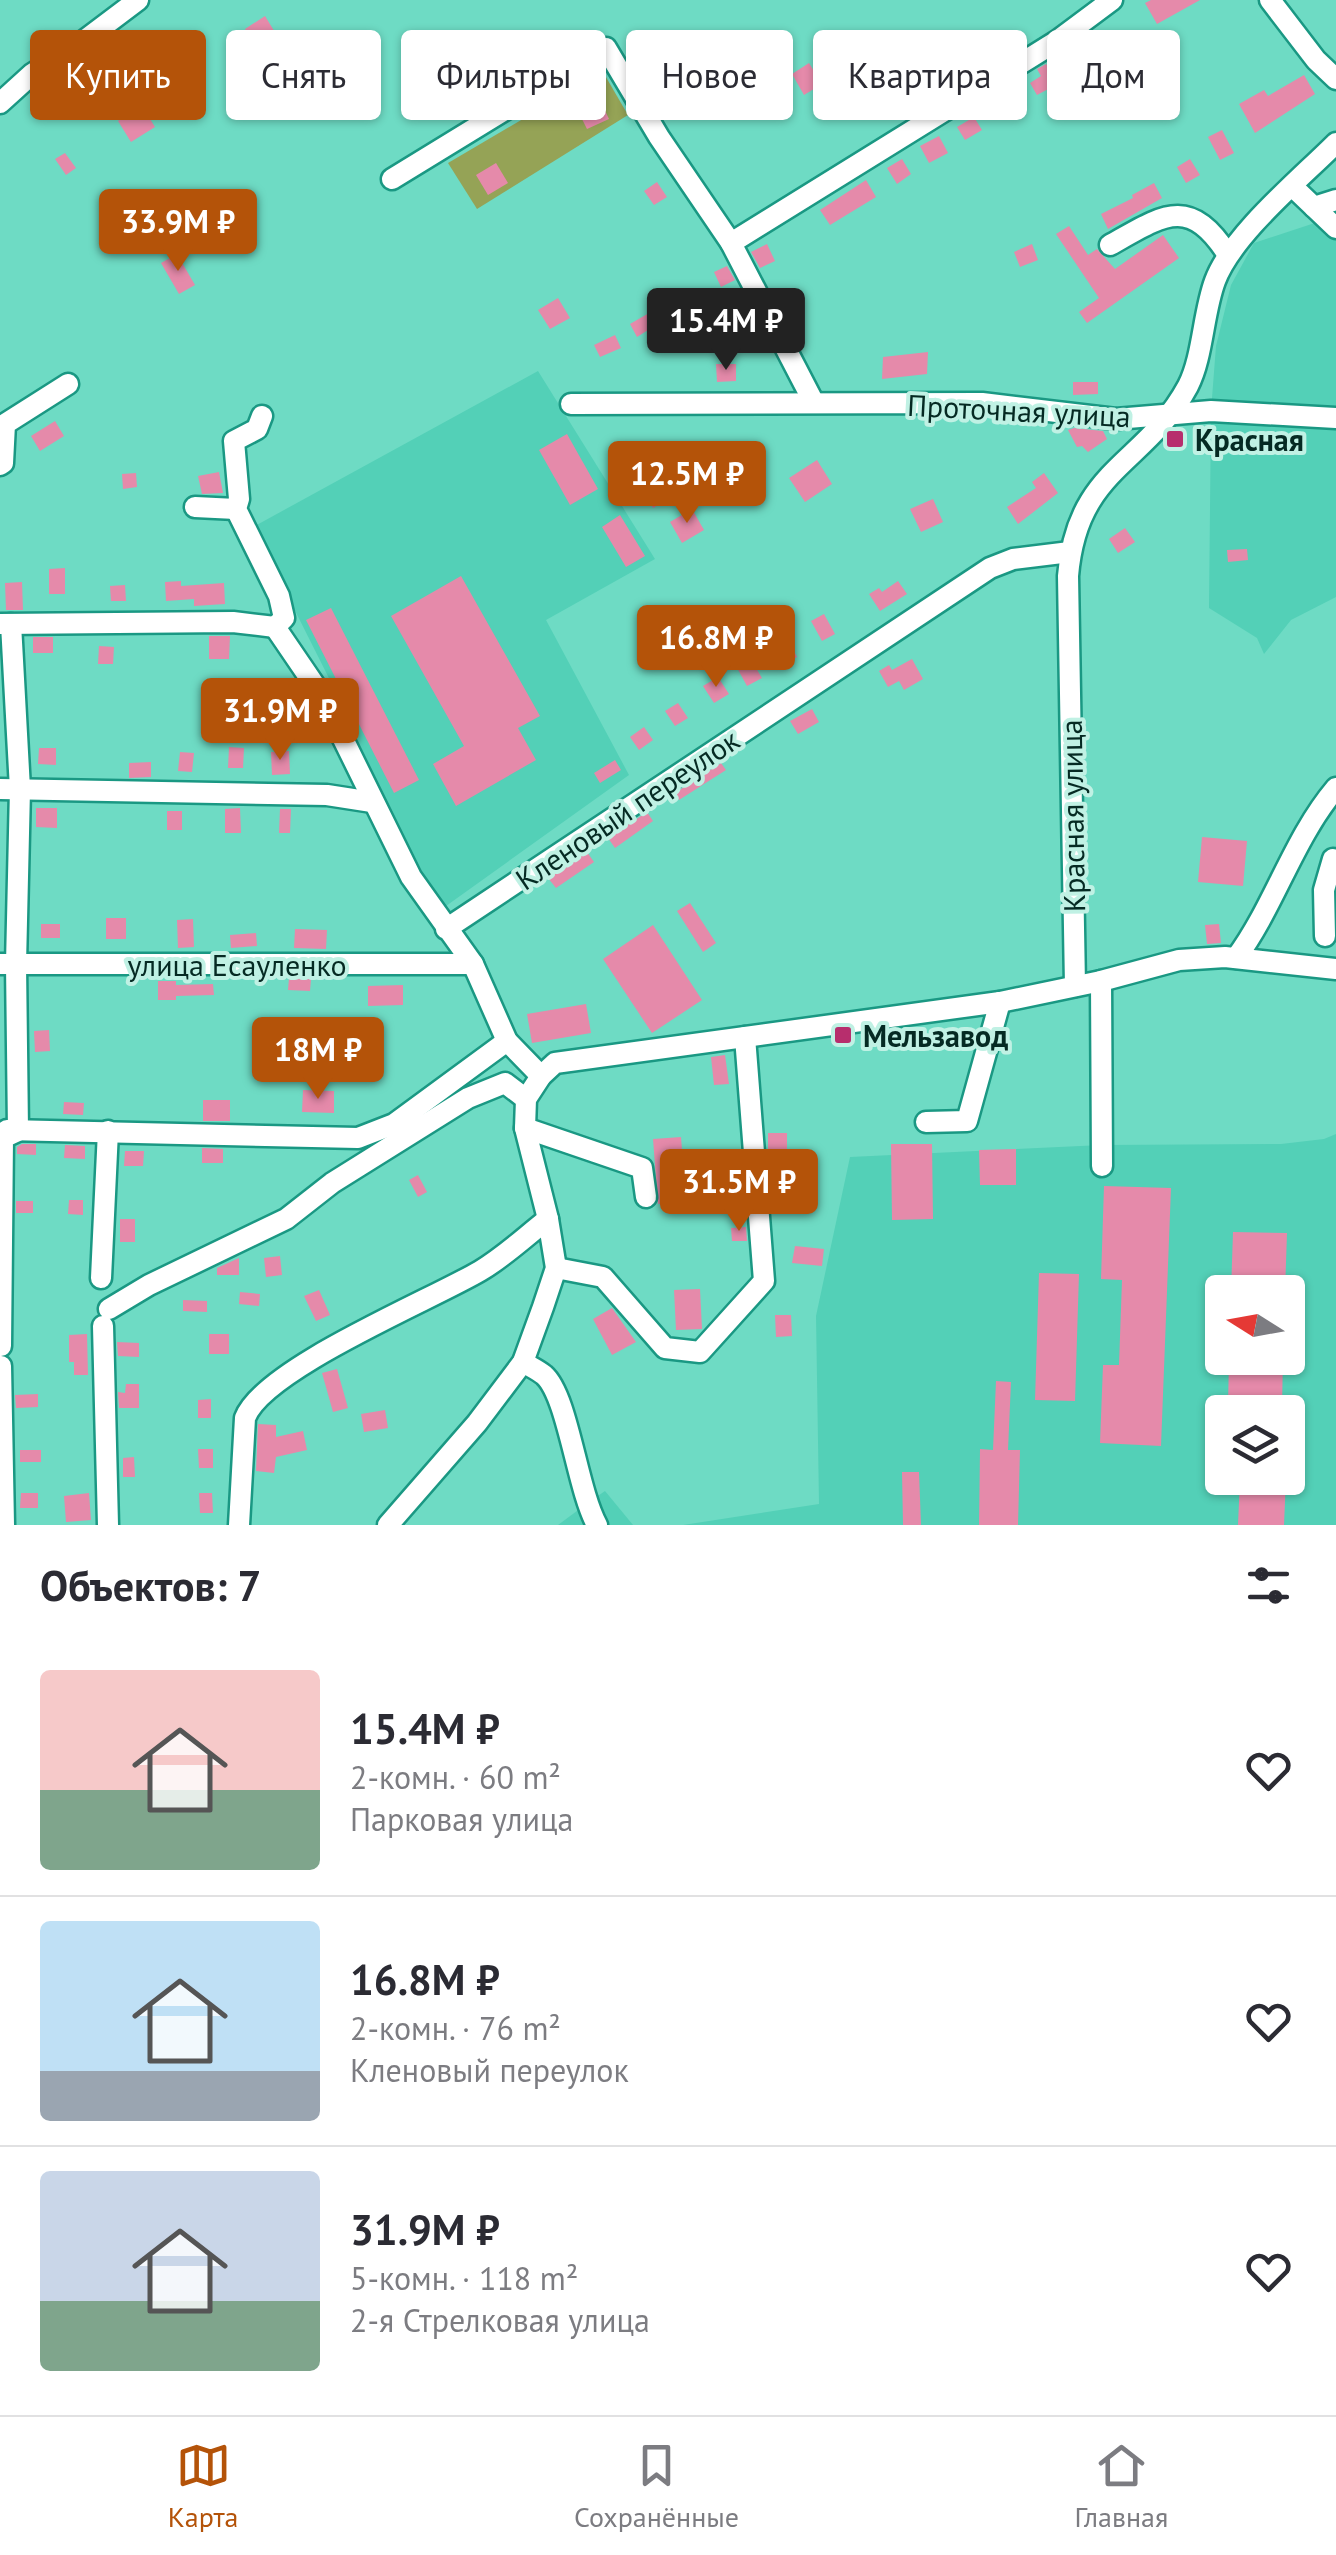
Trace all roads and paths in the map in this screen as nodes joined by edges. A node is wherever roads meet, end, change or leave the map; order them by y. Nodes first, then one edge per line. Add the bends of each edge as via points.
1 (138, 0) edge
2 (1112, 0) edge
3 (1270, 0) edge
4 (1336, 79) edge
5 (0, 103) edge
6 (1336, 143) edge
7 (392, 179) dead end
8 (1292, 186) junction
9 (1336, 200) edge
10 (1314, 207) junction
11 (1336, 228) edge
12 (732, 243) junction
13 (1110, 245) dead end
14 (1228, 255) junction
15 (68, 384) dead end
16 (813, 401) junction
17 (570, 404) dead end
18 (1168, 415) junction
19 (262, 416) dead end
20 (1336, 418) edge
21 (0, 465) edge
22 (194, 507) dead end
23 (236, 508) junction
24 (1070, 552) junction
25 (5, 624) edge
26 (274, 627) junction
27 (1336, 788) edge
28 (10, 789) edge
29 (372, 802) junction
30 (1333, 859) dead end
31 (446, 929) junction
32 (1330, 933) edge
33 (1236, 958) junction
34 (8, 964) edge
35 (473, 964) junction
36 (1327, 968) edge
37 (1101, 981) junction
38 (1074, 986) junction
39 (1000, 1002) junction
40 (745, 1037) junction
41 (507, 1041) junction
42 (540, 1076) junction
43 (526, 1098) junction
44 (926, 1122) dead end
45 (525, 1128) junction
46 (9, 1130) edge
47 (108, 1130) junction
48 (1102, 1166) dead end
49 (646, 1197) dead end
50 (548, 1219) junction
51 (556, 1268) junction
52 (101, 1278) dead end
53 (1, 1346) edge
54 (523, 1362) junction
55 (1, 1366) edge
56 (4, 1525) edge
57 (108, 1525) edge
58 (239, 1525) edge
59 (388, 1525) edge
60 (597, 1525) edge

1 - 5 street
2 - 12 street
3 - 4 street
6 - 8 street
7 - 12 street via 606,48
8 - 10 street
8 - 14 street
9 - 10 street
10 - 11 street
12 - 16 street
13 - 14 street via 1165,214 1214,232
14 - 18 street, Красная улица via 1214,281 1190,384
15 - 21 street via 5,424
16 - 17 street, Проточная улица
16 - 18 street, Проточная улица via 982,403 1116,420
18 - 20 street, Проточная улица
18 - 24 street, Красная улица via 1096,489
19 - 23 street via 258,429 234,441
22 - 23 street
23 - 26 street via 279,596 284,618
24 - 31 street, Кленовый переулок via 1013,558 990,568
24 - 38 street, Красная улица
25 - 26 street
25 - 28 street
26 - 29 street via 322,696
27 - 33 street
28 - 29 street
28 - 34 street
29 - 31 street
30 - 32 street via 1324,890
31 - 35 street
32 - 36 street
33 - 36 street
33 - 37 street via 1179,960
34 - 35 street, улица Есауленко
34 - 46 street
35 - 41 street
37 - 38 street
37 - 48 street
38 - 39 street
39 - 40 street
39 - 44 street via 967,1120
40 - 42 street via 555,1064
40 - 51 street via 764,1281 700,1352 665,1348 603,1278
41 - 42 street
41 - 47 street via 394,1124 358,1138
42 - 43 street
43 - 45 street
43 - 57 street via 505,1082 468,1098 286,1219 149,1285 106,1318
45 - 49 street via 642,1168
45 - 50 street
46 - 47 street
46 - 53 street via 3,1138
47 - 52 street
50 - 51 street
50 - 58 street via 482,1270 265,1388 248,1408
51 - 54 street
54 - 59 street
54 - 60 street via 546,1376
55 - 56 street

